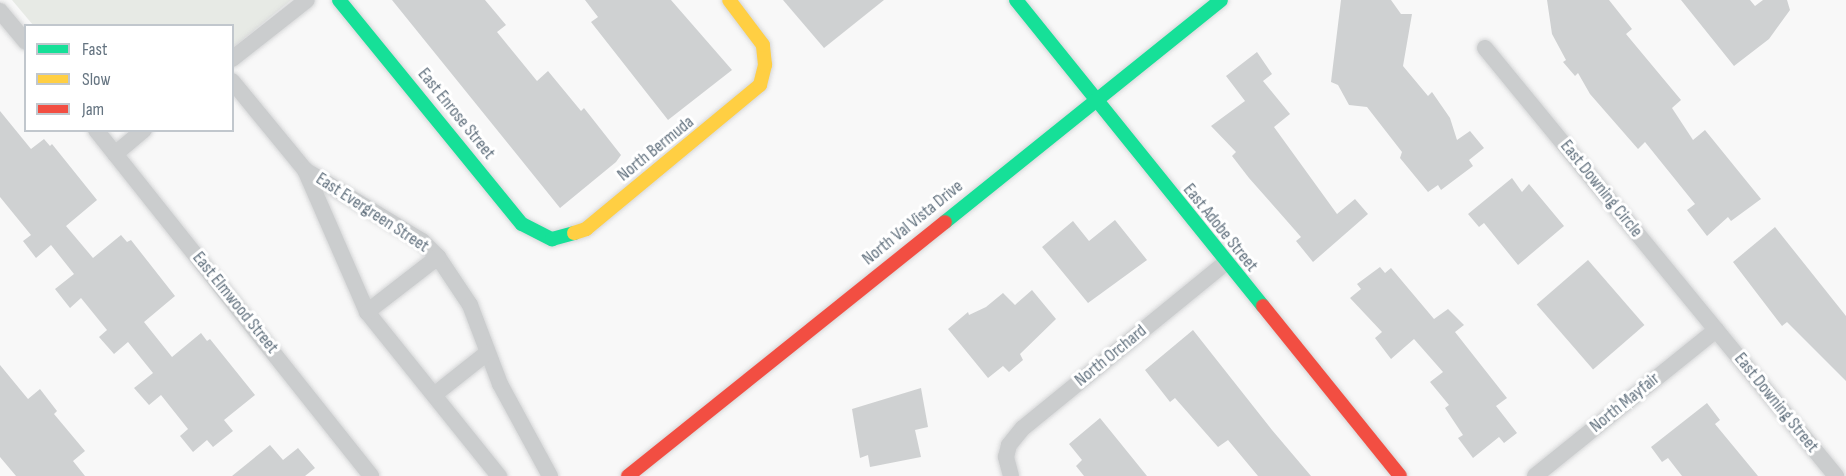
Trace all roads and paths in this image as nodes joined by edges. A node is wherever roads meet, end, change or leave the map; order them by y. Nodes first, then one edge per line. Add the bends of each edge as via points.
1 (307, 0) edge
2 (339, 0) edge
3 (729, 0) edge
4 (1016, 0) edge
5 (1221, 0) edge
6 (0, 11) edge
7 (24, 40) edge
8 (1485, 48) dead end
9 (234, 58) edge
10 (234, 83) edge
11 (1095, 100) junction
12 (98, 132) edge
13 (142, 132) edge
14 (115, 154) junction
15 (305, 170) junction
16 (552, 239) joint
17 (438, 257) junction
18 (1225, 263) junction
19 (367, 312) junction
20 (1716, 330) junction
21 (487, 353) junction
22 (434, 395) junction
23 (371, 476) edge
24 (499, 476) edge
25 (550, 476) edge
26 (628, 476) edge
27 (1011, 476) edge
28 (1400, 476) edge
29 (1535, 476) edge
30 (1836, 476) edge

1 - 9 street
2 - 16 street, East Enrose Street via 522,224
3 - 16 street, North Bermuda via 763,45 765,65 754,93 586,229
4 - 11 street, East Adobe Street
5 - 11 street, North Val Vista Drive
6 - 7 street
8 - 20 street, East Downing Circle
10 - 15 street, East Evergreen Street
11 - 18 street, East Adobe Street
11 - 26 street, North Val Vista Drive
12 - 14 street, East Elmwood Street
13 - 14 street
14 - 23 street, East Elmwood Street
15 - 17 street, East Evergreen Street via 422,241
15 - 19 street, East Evergreen Street
17 - 19 street
17 - 21 street, East Evergreen Street via 470,305
18 - 27 street, North Orchard via 1023,428 1006,456
18 - 28 street, East Adobe Street
19 - 22 street, East Evergreen Street
20 - 29 street, North Mayfair
20 - 30 street, East Downing Street
21 - 22 street
21 - 25 street, East Evergreen Street via 517,420
22 - 24 street, East Evergreen Street

